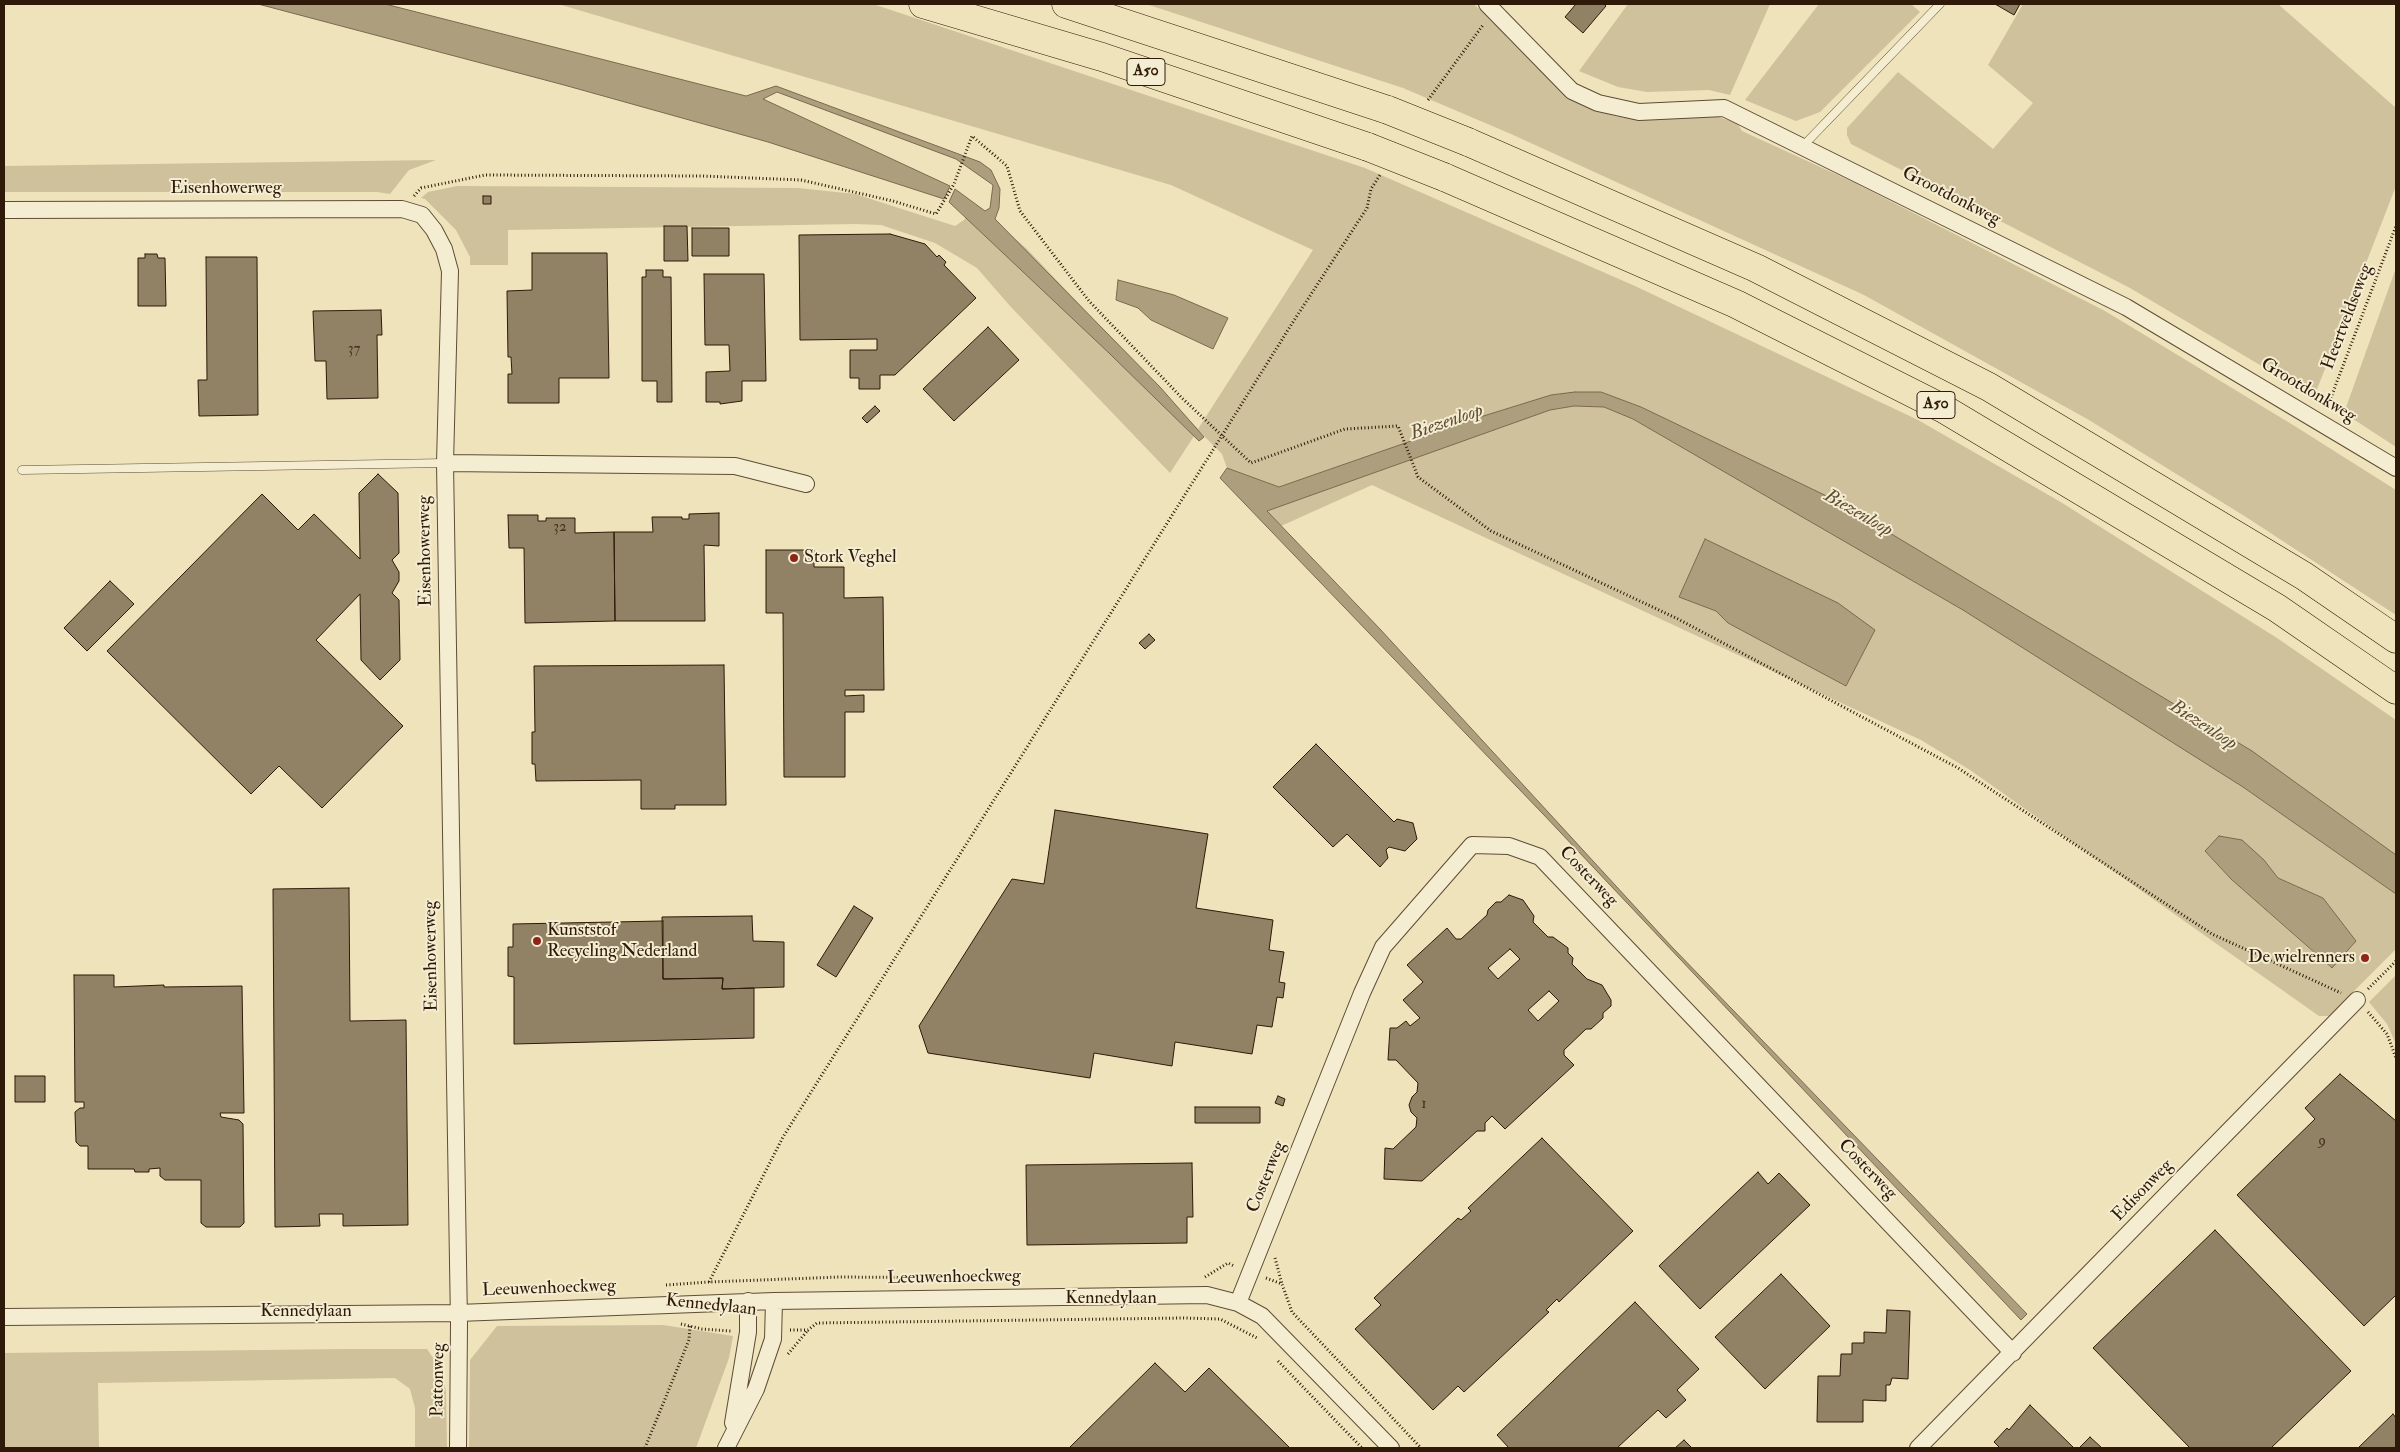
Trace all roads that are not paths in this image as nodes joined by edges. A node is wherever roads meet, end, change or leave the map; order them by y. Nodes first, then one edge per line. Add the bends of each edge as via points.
1 (923, 4) edge
2 (1066, 4) edge
3 (1940, 4) edge
4 (1489, 6) edge
5 (1803, 146) junction
6 (4, 210) edge
7 (445, 463) junction
8 (2396, 468) edge
9 (22, 470) dead end
10 (806, 484) dead end
11 (2396, 639) edge
12 (2396, 690) edge
13 (2357, 1000) road end
14 (748, 1301) junction
15 (774, 1301) junction
16 (1238, 1303) junction
17 (458, 1313) junction
18 (4, 1317) edge
19 (2013, 1353) junction
20 (728, 1442) edge
21 (458, 1448) edge
22 (1391, 1448) edge
23 (1918, 1448) edge

1 - 12 highway, A50, bridge via 1102,57 1368,147 1736,304 1944,409 2277,608
2 - 11 highway, A50, bridge via 1388,110 1756,268 1989,387 2304,576
3 - 5 lane
4 - 5 street, Grootdonkweg via 1572,91 1639,112 1724,108
5 - 8 street, Grootdonkweg via 2126,308
6 - 7 street, Eisenhowerweg via 402,209 422,215 444,249 450,271
7 - 9 lane
7 - 10 street via 735,466
7 - 17 street, Eisenhowerweg
13 - 19 street, Edisonweg
14 - 15 street, Leeuwenhoeckweg
14 - 17 street, Leeuwenhoeckweg
14 - 20 street via 748,1332
15 - 16 street, Leeuwenhoeckweg via 1207,1295
15 - 20 street via 774,1339 756,1390
16 - 19 street, Costerweg via 1383,947 1472,845 1509,846 1540,857
16 - 22 street, Leeuwenhoeckweg via 1262,1316
17 - 18 street, Kennedylaan
17 - 21 street, Pattonweg
19 - 23 street, Edisonweg

